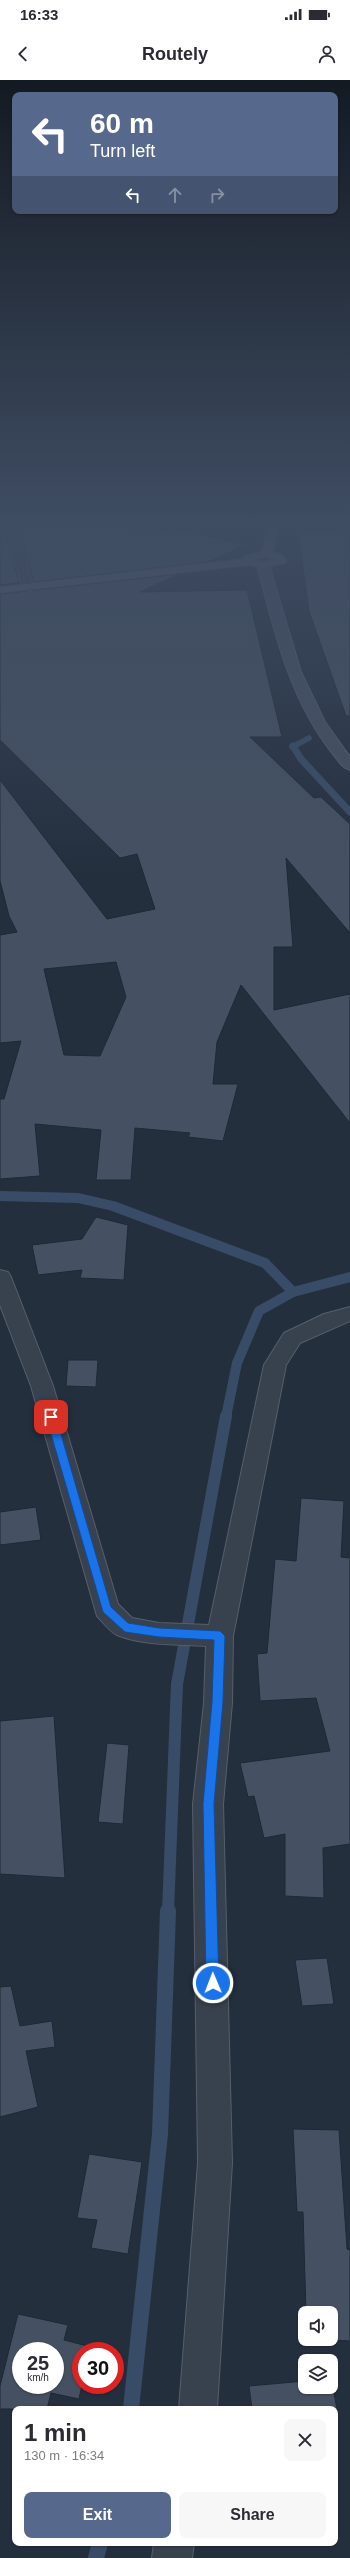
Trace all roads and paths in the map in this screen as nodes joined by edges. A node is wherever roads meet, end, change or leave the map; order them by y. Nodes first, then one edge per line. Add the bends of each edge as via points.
1 (284, 640) edge
2 (350, 766) edge
3 (0, 1277) edge
4 (350, 1314) edge
5 (210, 1635) junction
6 (198, 2406) edge
7 (174, 2546) edge
8 (172, 2558) edge

1 - 2 main road via 311,708 333,748
3 - 5 street via 42,1386 106,1610 125,1627 159,1633
4 - 5 street via 332,1319 292,1338 275,1365
5 - 6 street via 218,1702 208,1804 215,2164
7 - 8 street

